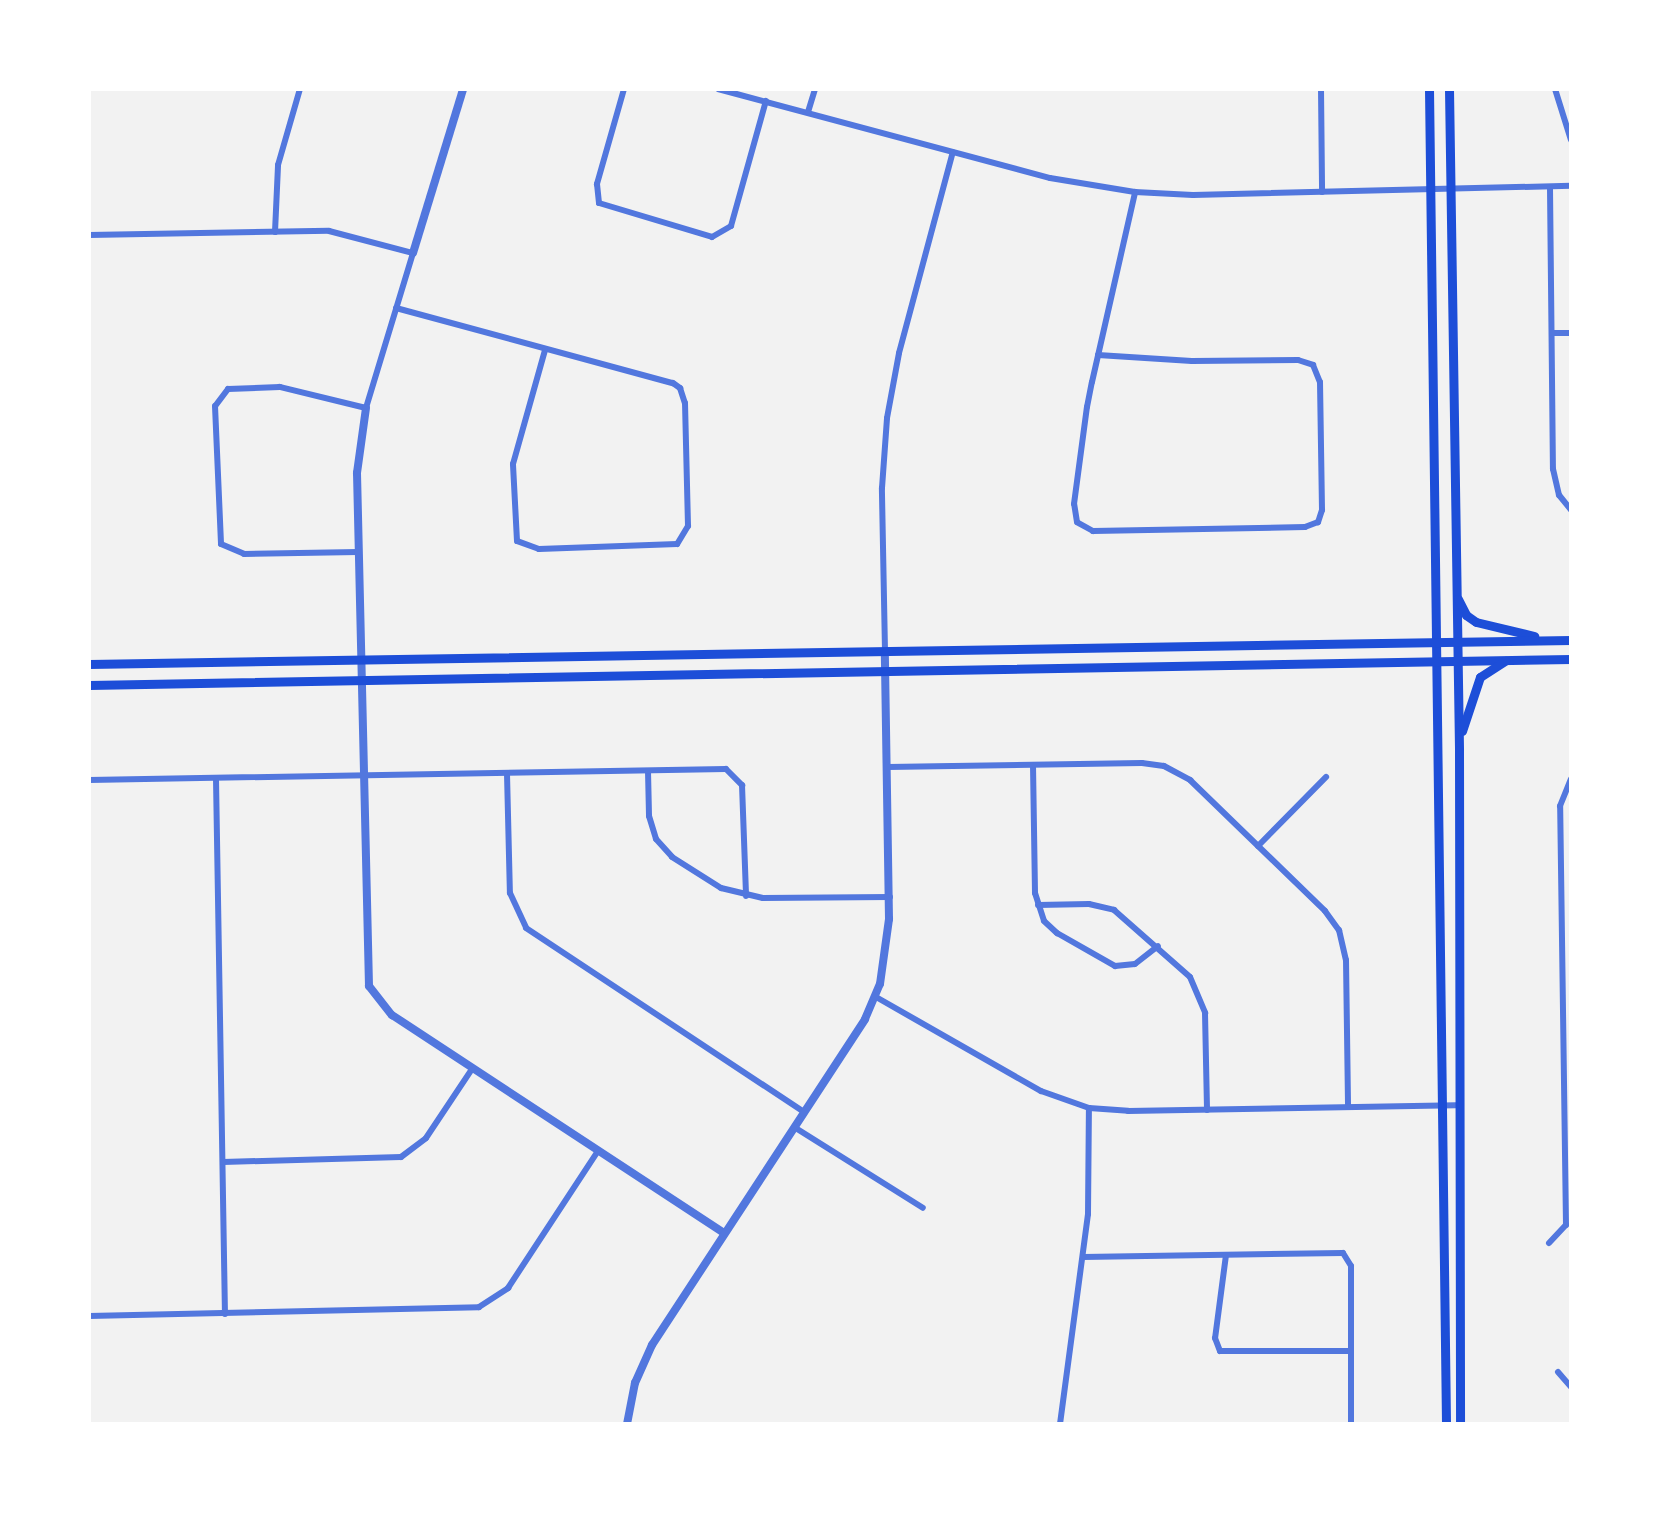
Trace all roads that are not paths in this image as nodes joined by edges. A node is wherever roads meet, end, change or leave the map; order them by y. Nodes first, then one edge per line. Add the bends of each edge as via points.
1 (300, 89) edge
2 (463, 89) edge
3 (624, 89) edge
4 (718, 89) edge
5 (815, 89) edge
6 (1321, 89) edge
7 (1429, 89) edge
8 (1449, 89) edge
9 (1555, 89) edge
10 (766, 101) junction
11 (808, 112) junction
12 (1571, 140) edge
13 (953, 152) junction
14 (1571, 186) edge
15 (1550, 188) junction
16 (1429, 190) junction
17 (1451, 190) junction
18 (1135, 192) junction
19 (1322, 192) junction
20 (275, 232) junction
21 (89, 235) edge
22 (413, 253) junction
23 (397, 308) junction
24 (1571, 332) edge
25 (1552, 333) junction
26 (545, 350) junction
27 (1098, 355) junction
28 (366, 408) junction
29 (1571, 510) edge
30 (358, 552) junction
31 (1456, 593) junction
32 (1550, 640) junction
33 (1571, 640) edge
34 (1456, 641) junction
35 (1435, 642) junction
36 (885, 651) junction
37 (1571, 659) edge
38 (360, 660) junction
39 (1456, 660) junction
40 (1508, 660) junction
41 (1435, 661) junction
42 (89, 664) edge
43 (885, 673) junction
44 (360, 684) junction
45 (89, 685) edge
46 (1458, 750) junction
47 (1033, 765) junction
48 (888, 767) junction
49 (648, 771) junction
50 (507, 774) junction
51 (362, 776) junction
52 (1326, 777) dead end
53 (216, 779) junction
54 (1571, 779) edge
55 (89, 780) edge
56 (1258, 846) junction
57 (746, 896) junction
58 (890, 897) junction
59 (1038, 905) junction
60 (1158, 946) junction
61 (876, 997) junction
62 (472, 1069) junction
63 (1442, 1105) junction
64 (1456, 1105) junction
65 (1348, 1107) junction
66 (1089, 1108) junction
67 (1207, 1110) junction
68 (804, 1112) junction
69 (794, 1127) junction
70 (598, 1152) junction
71 (223, 1162) junction
72 (923, 1208) dead end
73 (1568, 1225) edge
74 (724, 1233) junction
75 (1549, 1243) dead end
76 (1226, 1255) junction
77 (1083, 1257) junction
78 (225, 1314) junction
79 (89, 1316) edge
80 (1351, 1352) junction
81 (1558, 1373) dead end
82 (1571, 1387) edge
83 (627, 1424) edge
84 (1060, 1424) edge
85 (1352, 1424) edge
86 (1446, 1424) edge
87 (1460, 1424) edge

1 - 20 street via 278,165
2 - 22 street
3 - 10 street via 597,184 599,203 712,237 731,226
4 - 10 street
5 - 11 street
6 - 19 street
7 - 16 main road
8 - 17 main road
9 - 12 street
10 - 11 street
11 - 13 street
13 - 18 street via 1068,182
13 - 36 street via 898,353 887,418 881,488
14 - 15 street
15 - 17 street
15 - 25 street
16 - 17 street
16 - 19 street
16 - 35 main road
17 - 31 main road
18 - 19 street
18 - 27 street
20 - 21 street
20 - 22 street via 345,233
22 - 23 street
23 - 26 street
23 - 28 street
24 - 25 street
25 - 29 street via 1554,476 1559,495
26 - 26 street via 513,464 517,541 539,549 677,544 688,526 685,402 680,388
27 - 27 street via 1074,505 1074,517 1083,528 1293,528 1318,522 1322,510 1320,382 1313,365 1298,360 1192,361
28 - 30 street via 357,466
28 - 30 street via 292,387 235,387 220,396 215,411 220,544 244,554
30 - 38 street
31 - 32 main road via 1462,610 1476,622
31 - 34 main road
32 - 33 main road
32 - 34 main road
34 - 35 main road
34 - 39 main road
35 - 36 main road
35 - 41 main road
36 - 38 main road
36 - 43 street
37 - 40 main road
38 - 42 main road
38 - 44 street
39 - 40 main road
39 - 41 main road
39 - 46 main road
40 - 46 main road via 1480,677
41 - 43 main road
41 - 63 main road
43 - 44 main road
43 - 48 street
44 - 45 main road
44 - 51 street
46 - 64 main road
47 - 48 street
47 - 56 street via 1142,763 1172,769
47 - 59 street
48 - 58 street
49 - 50 street
49 - 57 street via 650,824 665,852 714,884
49 - 57 street via 718,768 737,776 743,793
50 - 51 street
50 - 68 street via 510,893 526,928
51 - 53 street
51 - 62 street via 369,986 383,1008
52 - 56 street
53 - 55 street
53 - 71 street
54 - 73 street via 1560,806
56 - 65 street via 1325,911 1343,940
57 - 58 street
58 - 61 street via 887,953
59 - 60 street via 1104,906 1125,916
59 - 60 street via 1052,930 1111,965 1130,966
60 - 67 street via 1201,996
61 - 66 street via 1041,1091
61 - 68 street
62 - 70 street
62 - 71 street via 426,1138 401,1157
63 - 64 street
63 - 65 street
63 - 86 main road
64 - 87 main road
65 - 67 street
66 - 67 street
66 - 77 street via 1089,1196
68 - 69 street
69 - 72 street
69 - 74 street
70 - 74 street
70 - 78 street via 508,1288 489,1304 463,1309
71 - 78 street
73 - 75 street
74 - 83 street via 646,1356
76 - 77 street
76 - 80 street via 1343,1253 1351,1266
76 - 80 street via 1215,1338 1220,1351
77 - 84 street
78 - 79 street
80 - 85 street
81 - 82 street

